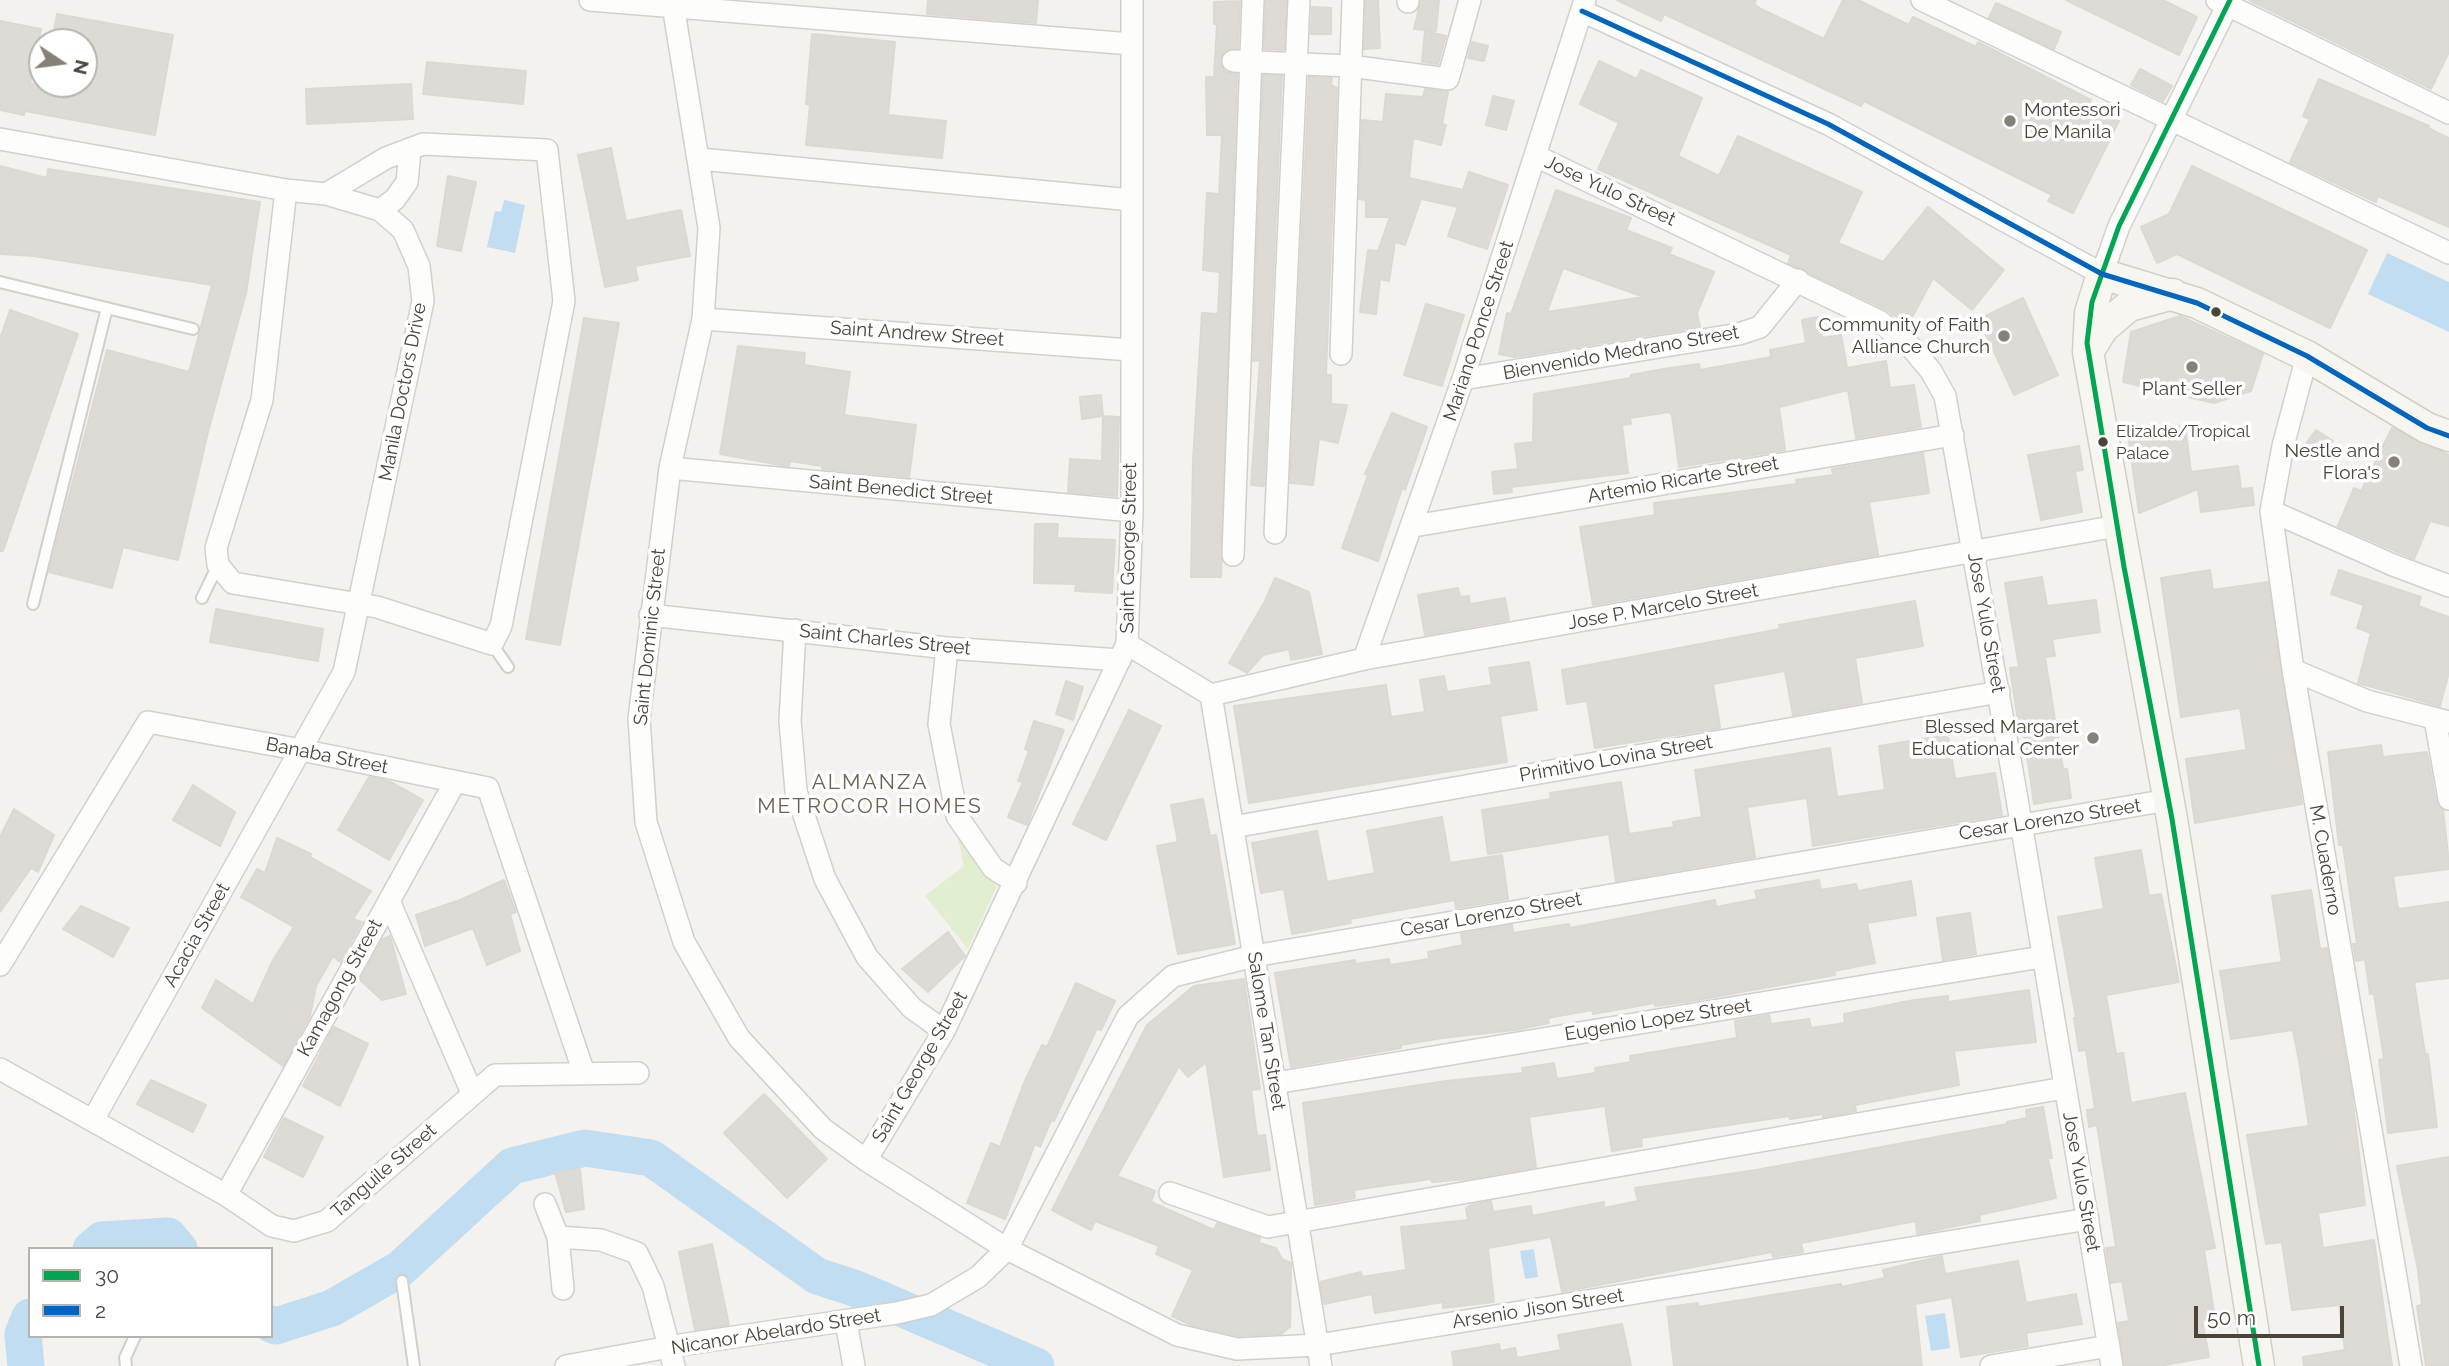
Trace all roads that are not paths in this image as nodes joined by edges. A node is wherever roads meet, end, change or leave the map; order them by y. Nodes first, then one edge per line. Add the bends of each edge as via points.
1 (590, 0) edge
2 (1132, 0) edge
3 (1253, 0) edge
4 (1299, 0) edge
5 (1353, 0) edge
6 (1470, 0) edge
7 (1922, 0) edge
8 (2225, 2) edge
9 (673, 5) junction
10 (1583, 5) edge
11 (1132, 44) junction
12 (1242, 62) junction
13 (1297, 62) junction
14 (1350, 66) junction
15 (2449, 113) edge
16 (2170, 120) junction
17 (0, 139) edge
18 (410, 150) junction
19 (1536, 156) junction
20 (700, 159) junction
21 (286, 190) junction
22 (326, 194) junction
23 (1132, 200) junction
24 (380, 210) junction
25 (2449, 253) edge
26 (2102, 274) junction
27 (1798, 280) junction
28 (0, 282) edge
29 (2172, 294) junction
30 (107, 308) junction
31 (703, 319) junction
32 (192, 329) dead end
33 (1131, 351) junction
34 (2088, 352) junction
35 (1341, 354) dead end
36 (2307, 356) junction
37 (1463, 379) junction
38 (1953, 435) junction
39 (2449, 436) edge
40 (670, 468) junction
41 (2271, 511) junction
42 (1132, 512) junction
43 (1414, 526) junction
44 (2117, 526) junction
45 (1275, 533) dead end
46 (1973, 552) junction
47 (1233, 555) dead end
48 (218, 565) junction
49 (2449, 586) edge
50 (202, 598) dead end
51 (33, 604) dead end
52 (360, 604) junction
53 (650, 615) junction
54 (795, 630) junction
55 (492, 644) junction
56 (947, 648) junction
57 (1123, 652) junction
58 (1364, 659) junction
59 (508, 667) dead end
60 (2293, 670) junction
61 (1998, 692) junction
62 (1211, 695) junction
63 (2442, 721) edge
64 (301, 750) junction
65 (455, 782) junction
66 (2449, 799) edge
67 (2168, 800) junction
68 (2021, 824) junction
69 (1233, 827) junction
70 (1016, 883) junction
71 (389, 901) junction
72 (1254, 956) junction
73 (2041, 957) junction
74 (0, 965) edge
75 (944, 1031) junction
76 (0, 1069) edge
77 (584, 1073) junction
78 (638, 1073) dead end
79 (1275, 1083) junction
80 (2064, 1088) junction
81 (472, 1093) junction
82 (93, 1121) junction
83 (866, 1160) junction
84 (1170, 1193) dead end
85 (226, 1195) junction
86 (545, 1204) dead end
87 (2088, 1219) junction
88 (1297, 1220) junction
89 (558, 1237) junction
90 (1007, 1249) junction
91 (978, 1277) joint
92 (402, 1281) dead end
93 (563, 1289) dead end
94 (846, 1322) junction
95 (134, 1338) edge
96 (1319, 1356) edge
97 (2111, 1356) edge
98 (672, 1357) edge
99 (126, 1366) edge
100 (414, 1366) edge
101 (566, 1366) edge
102 (854, 1366) edge
103 (1990, 1366) edge
104 (2259, 1366) edge
105 (2410, 1366) edge

1 - 9 street
2 - 11 street, Saint George Street
3 - 12 street
4 - 13 street
5 - 14 street
6 - 14 street via 1448,79
7 - 16 street
8 - 15 street
8 - 16 street
9 - 11 street
9 - 20 street, Saint Dominic Street
10 - 19 street, Mariano Ponce Street
10 - 26 street via 1828,124
11 - 23 street, Saint George Street
12 - 13 street
12 - 47 street
13 - 14 street
13 - 45 street
14 - 35 street
16 - 25 street
16 - 26 street via 2119,226
17 - 21 street, Manila Doctors Drive
18 - 22 street via 386,158
18 - 24 street via 407,182
18 - 55 street via 423,144 552,143 564,302 501,626
19 - 27 street, Jose Yulo Street
19 - 37 street, Mariano Ponce Street
20 - 23 street
20 - 31 street, Saint Dominic Street via 709,228
21 - 22 street, Manila Doctors Drive
21 - 48 street via 262,400 216,548
22 - 24 street, Manila Doctors Drive
23 - 33 street, Saint George Street
24 - 52 street, Manila Doctors Drive via 403,230 419,266 424,301
26 - 29 street
26 - 34 street via 2090,313
27 - 37 street, Bienvenido Medrano Street via 1760,327 1739,334
27 - 38 street, Jose Yulo Street via 1879,321 1910,346 1945,396
28 - 30 lane
29 - 34 street via 2129,306 2104,328
29 - 36 street
30 - 32 lane
30 - 51 lane
31 - 33 street, Saint Andrew Street
31 - 40 street, Saint Dominic Street
33 - 42 street, Saint George Street
34 - 44 street
36 - 39 street via 2427,428
36 - 41 street, M. Cuaderno
37 - 43 street, Mariano Ponce Street
38 - 43 street, Artemio Ricarte Street
38 - 46 street, Jose Yulo Street
40 - 42 street, Saint Benedict Street
40 - 53 street, Saint Dominic Street
41 - 49 street
41 - 60 street, M. Cuaderno
42 - 57 street, Saint George Street
43 - 58 street, Mariano Ponce Street
44 - 46 street, Jose P. Marcelo Street
44 - 67 street
46 - 58 street, Jose P. Marcelo Street
46 - 61 street, Jose Yulo Street
48 - 50 lane
48 - 52 street via 233,583
52 - 55 street
52 - 64 street, Manila Doctors Drive via 344,672
53 - 54 street, Saint Charles Street
53 - 83 street, Saint Dominic Street via 639,719 646,822 684,942 739,1038 823,1129
54 - 56 street, Saint Charles Street
54 - 75 street via 790,721 796,791 825,879 867,957 912,1008
55 - 59 lane
56 - 57 street, Saint Charles Street
56 - 70 street via 939,724 957,816 993,868
57 - 62 street
57 - 70 street, Saint George Street
58 - 62 street, Jose P. Marcelo Street
60 - 63 street via 2367,701
60 - 105 street, M. Cuaderno
61 - 68 street, Jose Yulo Street
61 - 69 street, Primitivo Lovina Street
62 - 69 street, Salome Tan Street
63 - 66 street
64 - 65 street, Banaba Street
64 - 74 street, Banaba Street via 148,722
64 - 82 street, Acacia Street
65 - 71 street, Kamagong Street
65 - 77 street, Banaba Street via 488,788
67 - 68 street, Cesar Lorenzo Street
67 - 104 street
68 - 72 street, Cesar Lorenzo Street
68 - 73 street, Jose Yulo Street
69 - 72 street, Salome Tan Street
70 - 75 street, Saint George Street
71 - 81 street
71 - 85 street, Kamagong Street
72 - 79 street, Salome Tan Street
72 - 90 street, Cesar Lorenzo Street via 1172,976 1128,1016
73 - 79 street, Eugenio Lopez Street
73 - 80 street, Jose Yulo Street
75 - 83 street, Saint George Street
76 - 82 street, Tanguile Street
77 - 78 street, Tanguile Street
77 - 81 street, Tanguile Street via 495,1076
79 - 88 street, Salome Tan Street
80 - 87 street, Jose Yulo Street
80 - 88 street
81 - 85 street, Tanguile Street via 327,1221 294,1231 272,1226
82 - 85 street, Tanguile Street
83 - 90 street, Saint Dominic Street
84 - 88 street via 1268,1227
86 - 89 street
87 - 96 street, Arsenio Jison Street
87 - 97 street, Jose Yulo Street
88 - 96 street, Salome Tan Street
89 - 93 street
89 - 98 street via 600,1240 638,1254 653,1286
90 - 91 street, Cesar Lorenzo Street
90 - 96 street, Arsenio Jison Street via 1177,1335 1237,1349
91 - 94 street, Nicanor Abelardo Street via 931,1305
92 - 100 lane
94 - 98 street, Nicanor Abelardo Street
94 - 102 street
95 - 99 lane
97 - 103 street
98 - 101 street, Nicanor Abelardo Street

